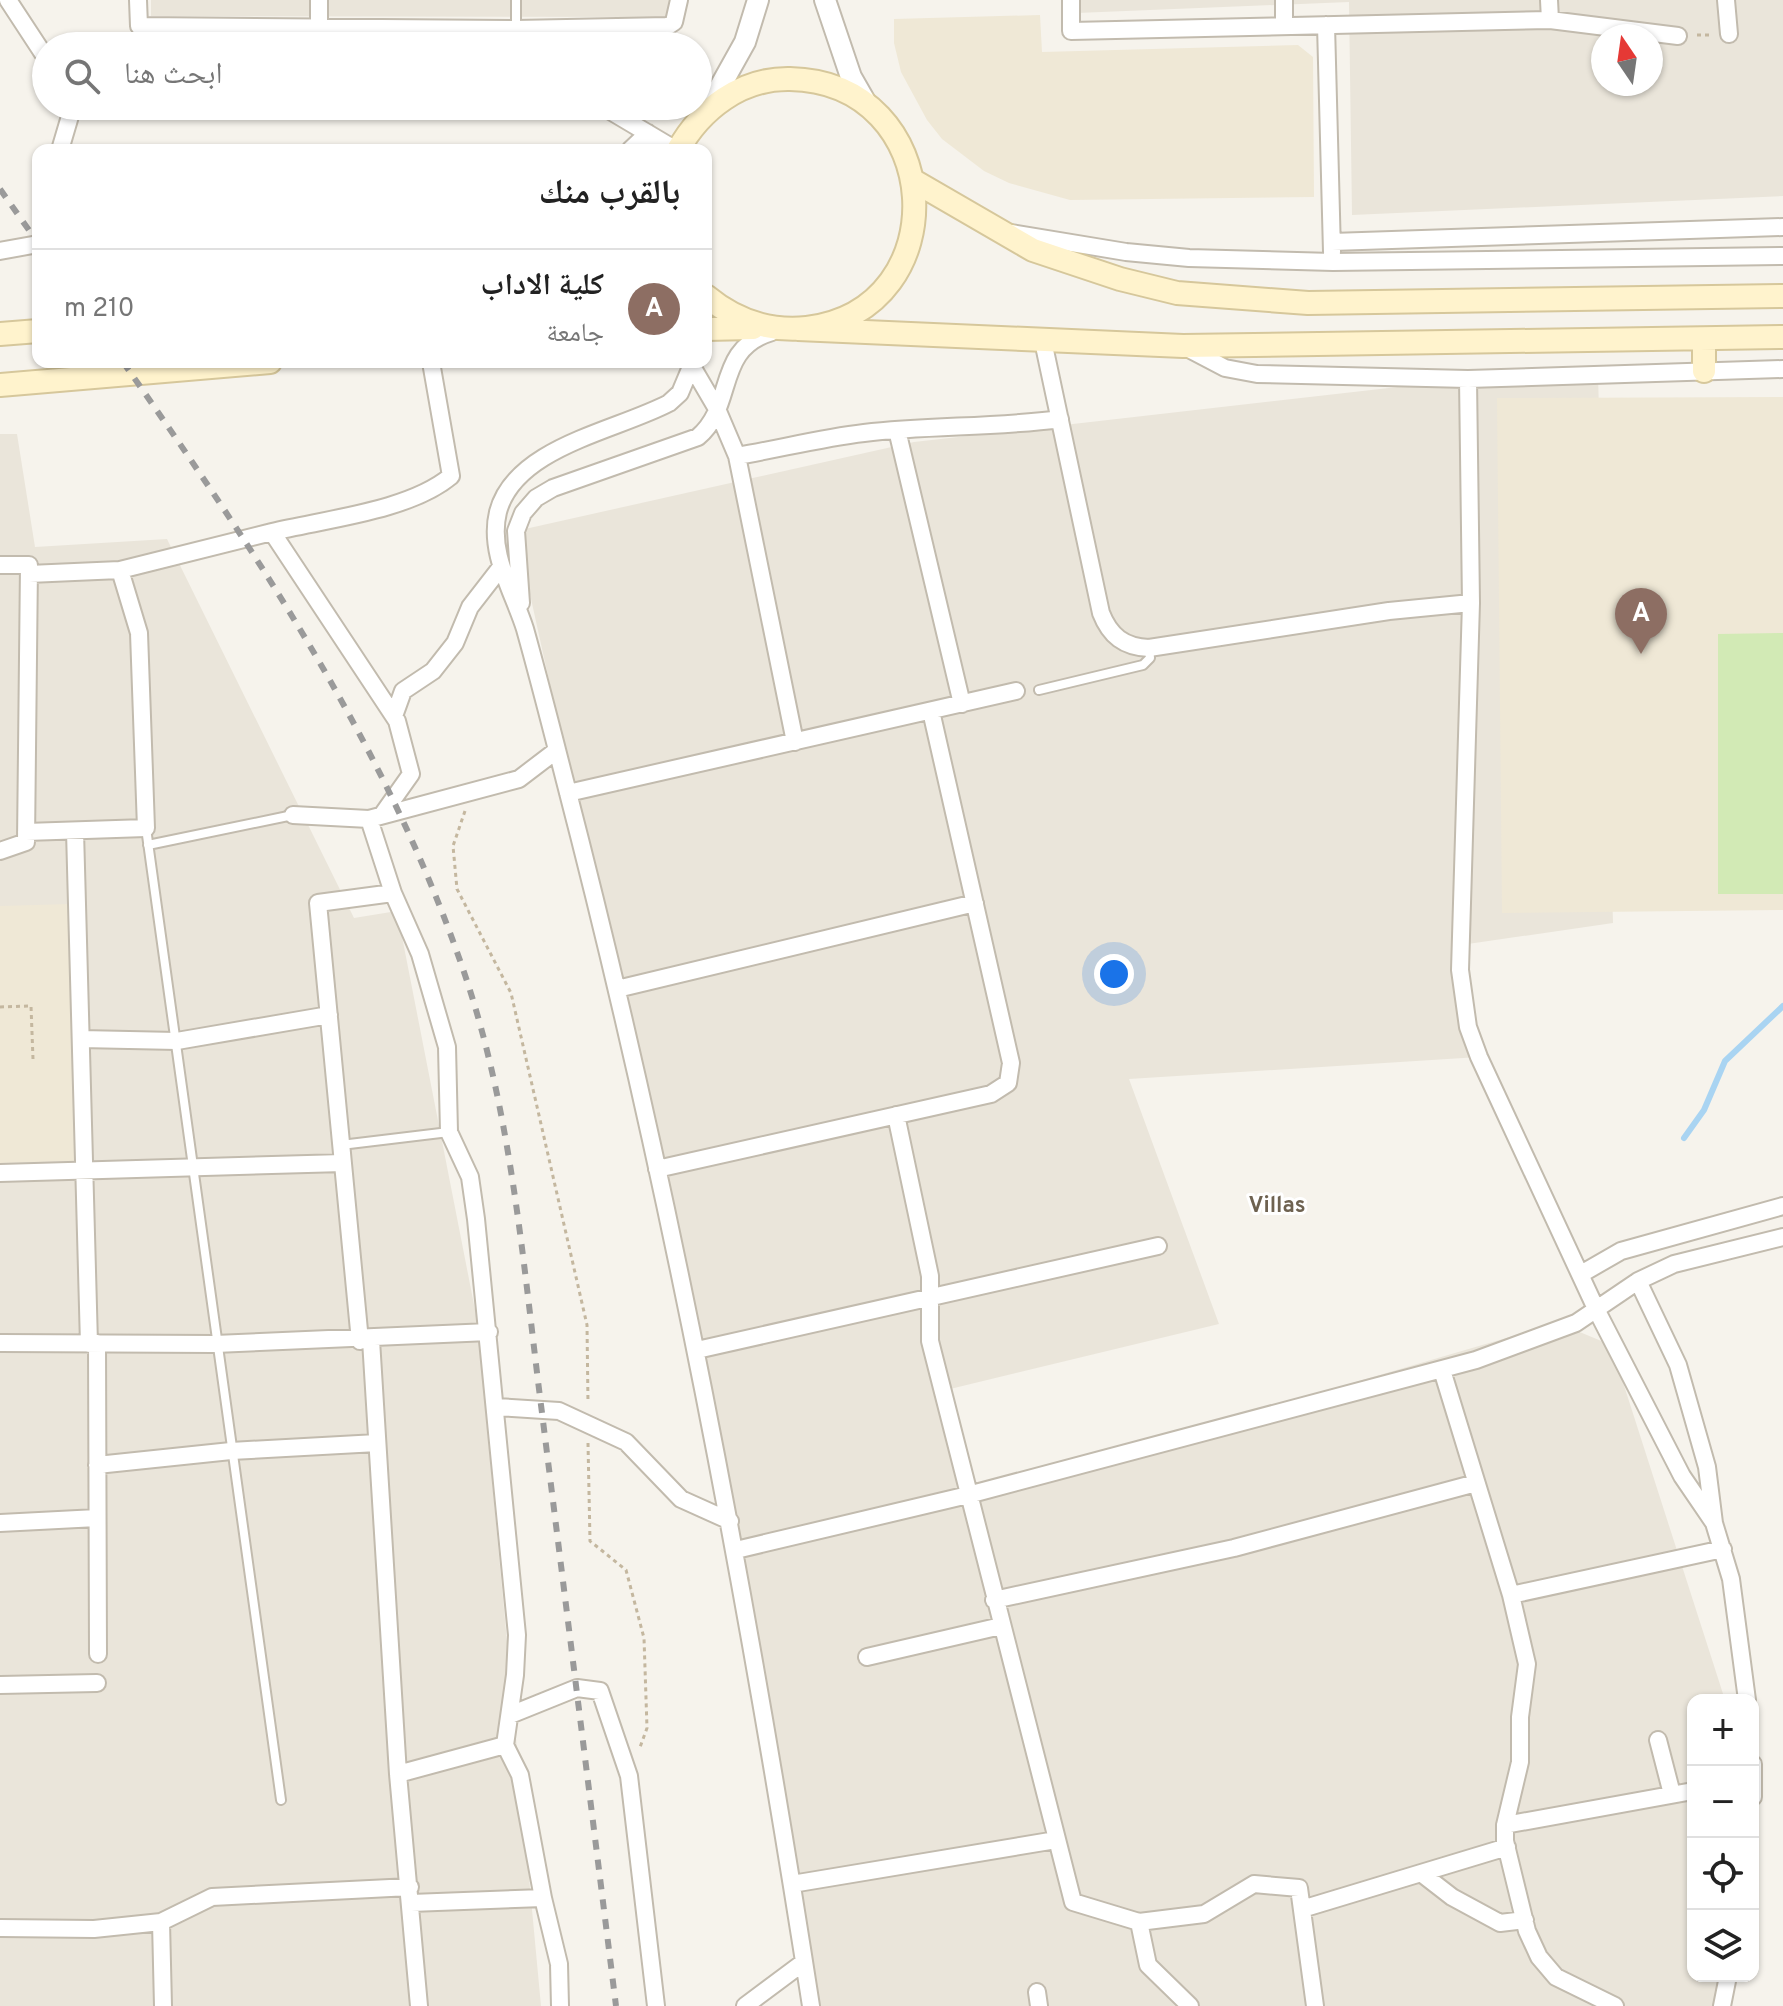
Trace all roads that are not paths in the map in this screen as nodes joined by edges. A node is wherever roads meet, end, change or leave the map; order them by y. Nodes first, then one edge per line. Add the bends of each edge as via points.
1 (8, 0) edge
2 (138, 0) edge
3 (319, 0) edge
4 (516, 0) edge
5 (679, 0) edge
6 (758, 0) edge
7 (825, 0) edge
8 (1071, 0) edge
9 (1284, 0) edge
10 (1549, 0) edge
11 (1726, 0) edge
12 (1550, 20) junction
13 (1326, 25) junction
14 (1284, 26) junction
15 (319, 28) junction
16 (407, 32) edge
17 (517, 32) edge
18 (586, 32) edge
19 (1729, 34) road end
20 (1678, 36) road end
21 (32, 37) edge
22 (712, 101) edge
23 (867, 105) junction
24 (712, 108) edge
25 (69, 120) edge
26 (626, 120) edge
27 (700, 120) edge
28 (648, 133) junction
29 (62, 144) edge
30 (636, 144) edge
31 (667, 144) edge
32 (682, 144) edge
33 (914, 181) junction
34 (1783, 227) edge
35 (1000, 231) junction
36 (1332, 242) junction
37 (32, 245) edge
38 (0, 251) edge
39 (1783, 256) edge
40 (1333, 262) junction
41 (1783, 296) edge
42 (712, 300) edge
43 (784, 328) junction
44 (712, 329) edge
45 (32, 331) edge
46 (0, 334) edge
47 (1783, 337) edge
48 (1704, 340) junction
49 (1043, 341) junction
50 (1183, 346) junction
51 (200, 368) edge
52 (432, 368) edge
53 (692, 368) edge
54 (695, 368) edge
55 (1783, 369) edge
56 (1704, 371) junction
57 (1468, 379) junction
58 (0, 385) edge
59 (717, 409) junction
60 (1060, 419) junction
61 (897, 430) junction
62 (737, 456) junction
63 (272, 532) junction
64 (0, 565) edge
65 (501, 567) junction
66 (120, 570) junction
67 (29, 574) junction
68 (1471, 603) junction
69 (523, 624) junction
70 (1149, 648) junction
71 (1039, 690) dead end
72 (1016, 691) dead end
73 (962, 704) junction
74 (931, 711) junction
75 (394, 716) junction
76 (795, 742) junction
77 (557, 750) junction
78 (568, 793) junction
79 (293, 815) joint
80 (376, 817) junction
81 (75, 831) junction
82 (26, 832) junction
83 (147, 836) junction
84 (0, 851) edge
85 (393, 893) junction
86 (975, 903) junction
87 (617, 989) junction
88 (329, 1015) junction
89 (81, 1039) junction
90 (177, 1041) junction
91 (896, 1115) junction
92 (449, 1132) junction
93 (341, 1145) junction
94 (343, 1163) junction
95 (195, 1167) junction
96 (657, 1169) junction
97 (85, 1170) junction
98 (0, 1173) edge
99 (1783, 1206) edge
100 (1783, 1237) edge
101 (1158, 1246) dead end
102 (1581, 1274) junction
103 (1638, 1281) junction
104 (930, 1298) junction
105 (1597, 1311) junction
106 (489, 1332) junction
107 (365, 1340) junction
108 (0, 1343) edge
109 (93, 1344) junction
110 (215, 1344) junction
111 (697, 1350) junction
112 (1442, 1370) junction
113 (497, 1407) junction
114 (377, 1443) junction
115 (231, 1451) junction
116 (97, 1465) junction
117 (1476, 1483) junction
118 (968, 1495) junction
119 (97, 1518) junction
120 (730, 1521) junction
121 (0, 1523) edge
122 (1714, 1523) junction
123 (1723, 1549) junction
124 (736, 1550) junction
125 (1511, 1595) junction
126 (994, 1600) junction
127 (1001, 1626) junction
128 (98, 1654) dead end
129 (867, 1657) dead end
130 (97, 1683) dead end
131 (0, 1685) edge
132 (1746, 1694) edge
133 (510, 1715) junction
134 (1658, 1740) dead end
135 (505, 1745) junction
136 (398, 1774) junction
137 (1687, 1792) edge
138 (1672, 1794) junction
139 (281, 1800) dead end
140 (1505, 1825) junction
141 (1056, 1840) junction
142 (1507, 1847) junction
143 (1421, 1873) junction
144 (792, 1884) junction
145 (411, 1895) junction
146 (543, 1898) junction
147 (1302, 1909) junction
148 (1525, 1920) junction
149 (161, 1922) junction
150 (1139, 1922) junction
151 (0, 1928) edge
152 (804, 1962) junction
153 (1727, 1982) edge
154 (163, 2006) edge
155 (419, 2006) edge
156 (560, 2006) edge
157 (656, 2006) edge
158 (745, 2006) edge
159 (811, 2006) edge
160 (1190, 2006) edge
161 (1315, 2006) edge
162 (1615, 2006) edge
163 (1722, 2006) edge

1 - 21 street
2 - 15 street via 139,26
3 - 15 street
4 - 17 lane
5 - 18 street via 668,26
6 - 22 street via 745,42
7 - 23 street via 851,77
8 - 14 street via 1071,31
9 - 14 street
10 - 12 street
11 - 19 street
12 - 13 street
12 - 20 street
13 - 14 street
13 - 36 street
15 - 16 street
23 - 24 main road via 836,87 785,79 734,92
23 - 33 main road via 897,138
25 - 29 street
26 - 28 street
27 - 32 main road
28 - 30 street
28 - 31 street
33 - 35 main road
33 - 43 main road via 913,234 890,281 849,315 824,325
34 - 36 street
35 - 40 street via 1126,252
35 - 41 main road via 1033,250 1120,279 1177,293 1264,302
36 - 40 street
37 - 38 street
39 - 40 street
42 - 43 main road via 733,315
43 - 44 main road
43 - 49 main road
43 - 59 street via 745,345 730,368
45 - 46 main road
47 - 48 main road
48 - 50 main road
48 - 56 main road
49 - 50 main road
49 - 60 street
50 - 57 street via 1225,368 1257,374
51 - 58 main road
52 - 63 street via 451,476 409,499
53 - 65 street via 669,403 548,456 516,478 497,518
54 - 59 street
55 - 56 street
56 - 57 street
57 - 68 street
59 - 62 street
59 - 69 street via 710,427 698,437 553,488 529,505 519,522 515,547
60 - 61 street
60 - 70 street via 1106,625 1124,643
61 - 62 street
61 - 73 street
62 - 76 street
63 - 66 street
63 - 75 street
64 - 67 street via 29,565
65 - 69 street
65 - 75 street via 470,607 455,643 433,671 403,691
66 - 67 street
66 - 83 street via 139,633
67 - 82 street
68 - 70 street
68 - 102 street via 1462,997 1479,1057
69 - 77 street
70 - 71 lane via 1150,658 1143,665
72 - 73 street
73 - 74 street
74 - 76 street
74 - 86 street
75 - 80 street via 411,774
76 - 78 street
77 - 78 street
77 - 80 street via 519,779
78 - 87 street
79 - 80 street
79 - 83 lane
80 - 85 street
81 - 82 street
81 - 83 street
81 - 89 street
82 - 84 street via 26,842
83 - 90 lane
85 - 88 street via 318,903
85 - 92 street via 420,954 447,1047
86 - 87 street
86 - 91 street via 1012,1074 1002,1090 991,1094
87 - 96 street
88 - 90 street
88 - 93 street
89 - 90 street
89 - 97 street
90 - 95 lane
91 - 96 street
91 - 104 street via 930,1276
92 - 93 lane
92 - 106 street via 470,1177
93 - 94 street
94 - 95 street
94 - 107 street
95 - 97 street
95 - 110 lane
96 - 111 street
97 - 98 street
97 - 109 street
99 - 102 street via 1621,1251
100 - 103 street via 1674,1264
101 - 104 street
102 - 105 street
103 - 105 street
103 - 122 street via 1678,1365 1707,1467
104 - 111 street
104 - 118 street via 930,1341
105 - 112 street via 1544,1337
105 - 122 street via 1682,1476
106 - 107 street
106 - 113 street
107 - 110 street
107 - 114 street
108 - 109 street
109 - 110 street
109 - 116 street
110 - 115 lane
111 - 120 street
112 - 117 street
112 - 118 street
113 - 120 street via 559,1411 626,1442 681,1499
113 - 133 street via 517,1635
114 - 115 street
114 - 136 street
115 - 116 street
115 - 139 lane
116 - 119 street
117 - 125 street
117 - 126 street via 1234,1548
118 - 124 street
118 - 126 street
119 - 121 street
119 - 128 street
120 - 124 street
122 - 123 street
123 - 125 street
123 - 132 street
124 - 144 street
125 - 140 street via 1527,1664 1520,1762
126 - 127 street
127 - 129 street
127 - 141 street
130 - 131 street
133 - 135 street
133 - 157 street via 577,1688 600,1691 629,1776
134 - 138 street
135 - 136 street
135 - 146 street via 520,1775
136 - 145 street
137 - 138 street
138 - 140 street
140 - 142 street
141 - 144 street
141 - 150 street via 1073,1902
142 - 143 street
142 - 148 street
143 - 147 street
143 - 148 street via 1500,1923
144 - 152 street
145 - 146 street
145 - 149 street via 212,1897
145 - 155 street
146 - 156 street via 559,1964
147 - 150 street via 1299,1888 1254,1884 1204,1914
147 - 161 street
148 - 162 street via 1539,1957 1556,1977
149 - 151 street via 94,1929
149 - 154 street
150 - 160 street via 1148,1965
152 - 158 street
152 - 159 street
153 - 163 street

